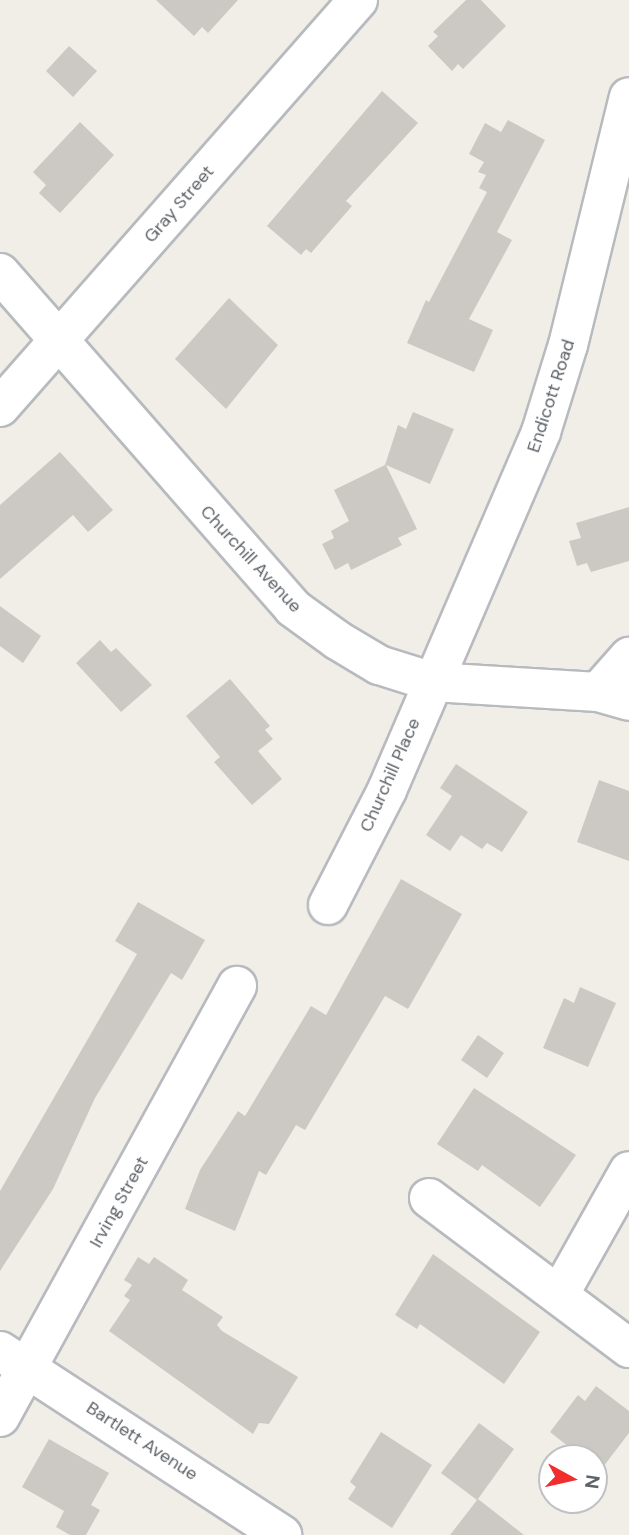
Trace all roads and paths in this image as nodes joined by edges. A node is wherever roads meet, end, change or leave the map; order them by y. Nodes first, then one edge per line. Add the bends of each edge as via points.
1 (358, 0) edge
2 (629, 97) edge
3 (0, 274) edge
4 (57, 343) junction
5 (0, 407) edge
6 (629, 657) edge
7 (433, 682) junction
8 (614, 697) edge
9 (328, 905) dead end
10 (237, 986) dead end
11 (629, 1171) edge
12 (429, 1198) dead end
13 (559, 1295) junction
14 (629, 1348) edge
15 (14, 1360) edge
16 (0, 1417) edge
17 (282, 1535) edge

1 - 4 street, Gray Street
2 - 7 street, Endicott Road via 552,401 507,518
3 - 4 street, Churchill Avenue
4 - 5 street, Gray Street
4 - 7 street, Churchill Avenue via 293,608 379,665
6 - 8 street
7 - 8 street, Churchill Avenue
7 - 9 street, Churchill Place via 387,790
10 - 15 street, Irving Street
11 - 13 street
12 - 13 street
13 - 14 street
15 - 16 street, Irving Street
15 - 17 street, Bartlett Avenue

